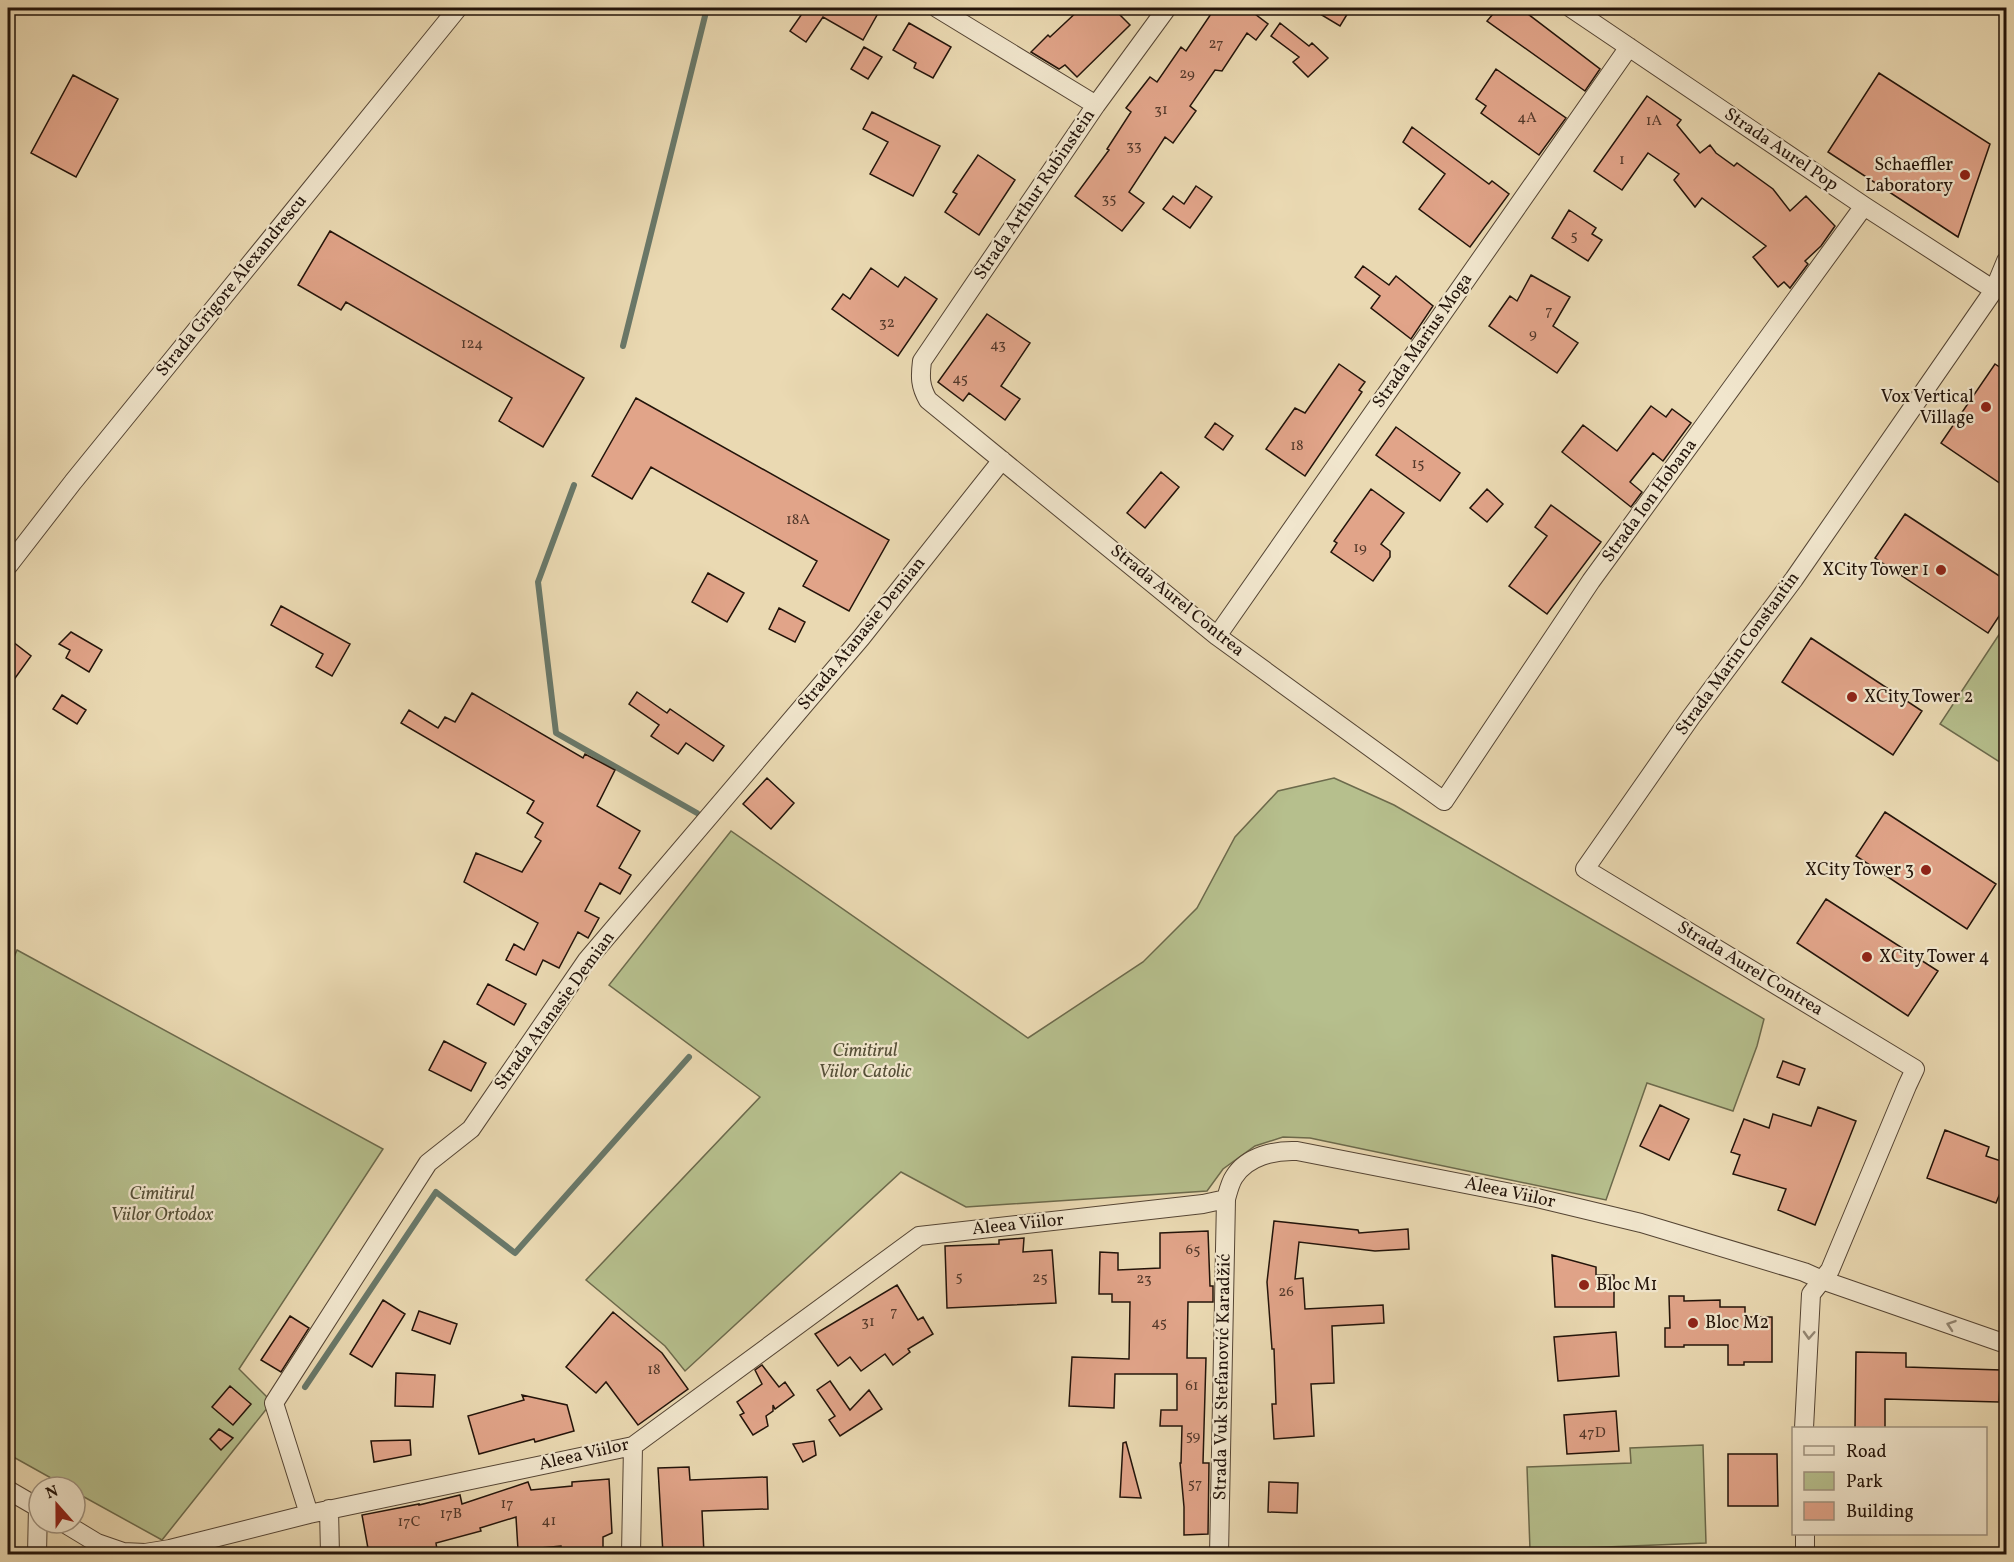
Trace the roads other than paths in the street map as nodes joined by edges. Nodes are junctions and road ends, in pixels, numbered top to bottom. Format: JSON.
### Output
{"nodes":[{"id":1,"x":458,"y":8,"type":"edge"},
{"id":2,"x":937,"y":8,"type":"edge"},
{"id":3,"x":1167,"y":8,"type":"edge"},
{"id":4,"x":1571,"y":8,"type":"edge"},
{"id":5,"x":1629,"y":46,"type":"junction"},
{"id":6,"x":1096,"y":105,"type":"junction"},
{"id":7,"x":1864,"y":206,"type":"junction"},
{"id":8,"x":2007,"y":261,"type":"edge"},
{"id":9,"x":1994,"y":290,"type":"junction"},
{"id":10,"x":922,"y":389,"type":"joint"},
{"id":11,"x":1002,"y":460,"type":"junction"},
{"id":12,"x":8,"y":566,"type":"edge"},
{"id":13,"x":1218,"y":636,"type":"junction"},
{"id":14,"x":1444,"y":801,"type":"joint"},
{"id":15,"x":1585,"y":869,"type":"joint"},
{"id":16,"x":1226,"y":1199,"type":"junction"},
{"id":17,"x":1822,"y":1280,"type":"junction"},
{"id":18,"x":2007,"y":1344,"type":"edge"},
{"id":19,"x":1804,"y":1427,"type":"edge"},
{"id":20,"x":633,"y":1446,"type":"junction"},
{"id":21,"x":8,"y":1490,"type":"edge"},
{"id":22,"x":27,"y":1501,"type":"edge"},
{"id":23,"x":329,"y":1509,"type":"junction"},
{"id":24,"x":309,"y":1514,"type":"junction"},
{"id":25,"x":38,"y":1535,"type":"edge"},
{"id":26,"x":84,"y":1535,"type":"edge"},
{"id":27,"x":1805,"y":1535,"type":"edge"},
{"id":28,"x":37,"y":1554,"type":"edge"},
{"id":29,"x":330,"y":1554,"type":"edge"},
{"id":30,"x":631,"y":1554,"type":"edge"},
{"id":31,"x":1220,"y":1554,"type":"edge"},
{"id":32,"x":1805,"y":1554,"type":"edge"}],
"edges":[{"from":1,"to":12,"type":"street","name":"Strada Grigore Alexandrescu"},
{"from":2,"to":6,"type":"street"},
{"from":3,"to":6,"type":"street","name":"Strada Arthur Rubinstein"},
{"from":4,"to":5,"type":"street","name":"Strada Aurel Pop"},
{"from":5,"to":7,"type":"street","name":"Strada Aurel Pop"},
{"from":5,"to":13,"type":"street","name":"Strada Marius Moga"},
{"from":6,"to":10,"type":"street","name":"Strada Arthur Rubinstein"},
{"from":7,"to":9,"type":"street","name":"Strada Aurel Pop"},
{"from":7,"to":14,"type":"street","name":"Strada Ion Hobana"},
{"from":8,"to":9,"type":"street","name":"Strada Marin Constantin"},
{"from":9,"to":15,"type":"street","name":"Strada Marin Constantin"},
{"from":10,"to":11,"type":"street","name":"Strada Aurel Contrea"},
{"from":11,"to":13,"type":"street","name":"Strada Aurel Contrea"},
{"from":11,"to":24,"type":"street","name":"Strada Atanasie Demian"},
{"from":13,"to":14,"type":"street","name":"Strada Aurel Contrea"},
{"from":15,"to":17,"type":"street","name":"Strada Aurel Contrea"},
{"from":16,"to":17,"type":"street","name":"Aleea Viilor"},
{"from":16,"to":20,"type":"street","name":"Aleea Viilor"},
{"from":16,"to":31,"type":"street","name":"Strada Vuk Stefanović Karadžić"},
{"from":18,"to":17,"type":"street","name":"Aleea Viilor","one_way":true},
{"from":17,"to":19,"type":"street","one_way":true},
{"from":20,"to":23,"type":"street","name":"Aleea Viilor"},
{"from":20,"to":30,"type":"street"},
{"from":21,"to":22,"type":"street"},
{"from":23,"to":24,"type":"street","name":"Aleea Viilor"},
{"from":23,"to":29,"type":"street"},
{"from":24,"to":26,"type":"street","name":"Aleea Viilor"},
{"from":25,"to":28,"type":"street"},
{"from":27,"to":32,"type":"street"}]}
